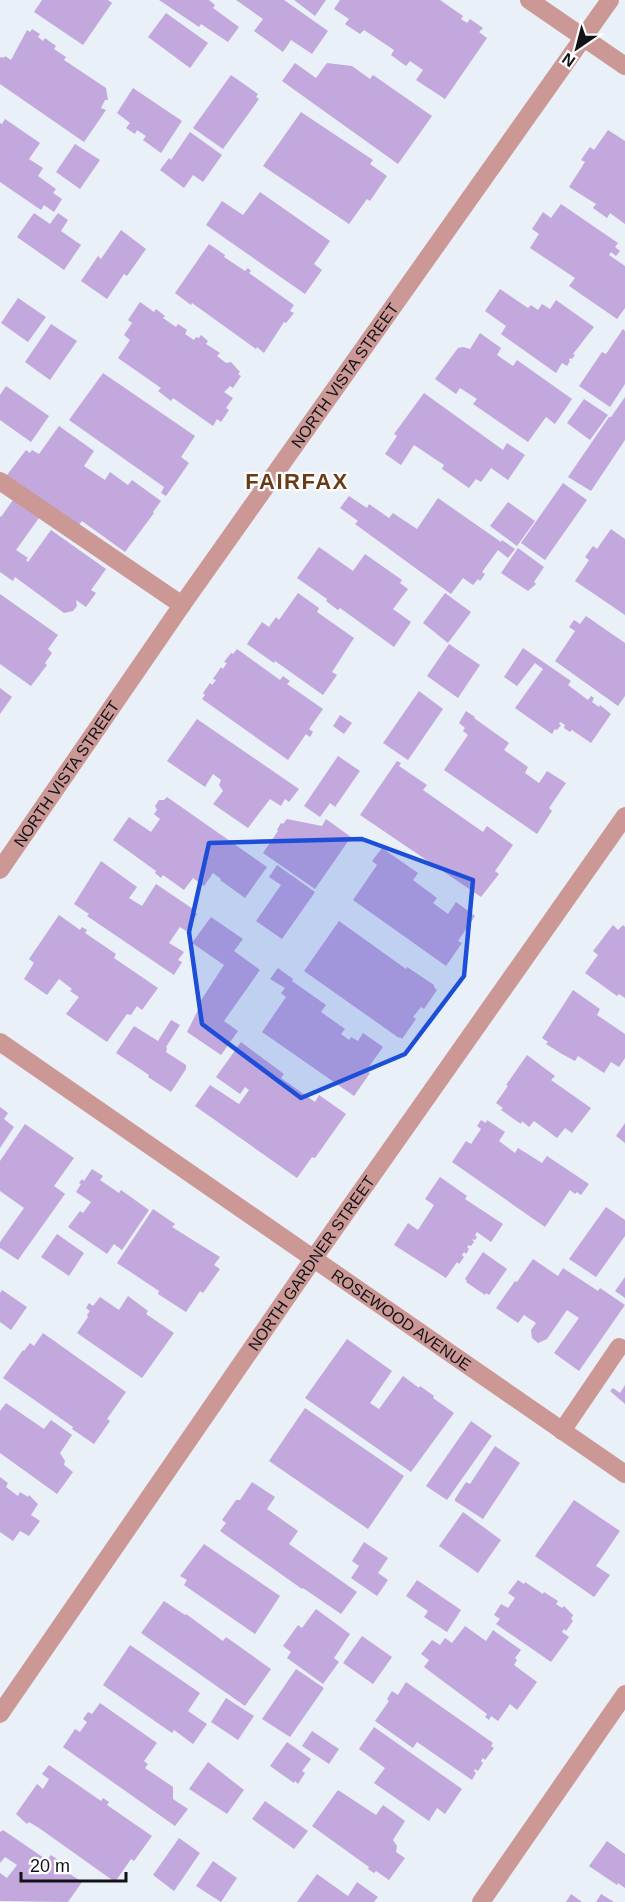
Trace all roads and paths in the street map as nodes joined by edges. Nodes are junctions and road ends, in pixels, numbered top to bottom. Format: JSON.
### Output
{"nodes":[{"id":1,"x":530,"y":0,"type":"edge"},
{"id":2,"x":610,"y":0,"type":"edge"},
{"id":3,"x":584,"y":38,"type":"junction"},
{"id":4,"x":625,"y":66,"type":"edge"},
{"id":5,"x":0,"y":482,"type":"edge"},
{"id":6,"x":182,"y":605,"type":"junction"},
{"id":7,"x":625,"y":816,"type":"edge"},
{"id":8,"x":0,"y":870,"type":"edge"},
{"id":9,"x":0,"y":1042,"type":"edge"},
{"id":10,"x":314,"y":1258,"type":"junction"},
{"id":11,"x":619,"y":1347,"type":"dead end"},
{"id":12,"x":562,"y":1431,"type":"junction"},
{"id":13,"x":625,"y":1474,"type":"edge"},
{"id":14,"x":625,"y":1694,"type":"edge"},
{"id":15,"x":0,"y":1714,"type":"edge"},
{"id":16,"x":481,"y":1902,"type":"edge"}],
"edges":[{"from":1,"to":3,"type":"street"},
{"from":2,"to":3,"type":"street","name":"NORTH VISTA STREET"},
{"from":3,"to":4,"type":"street"},
{"from":3,"to":6,"type":"street","name":"NORTH VISTA STREET"},
{"from":5,"to":6,"type":"street"},
{"from":6,"to":8,"type":"street","name":"NORTH VISTA STREET"},
{"from":7,"to":10,"type":"street","name":"NORTH GARDNER STREET"},
{"from":9,"to":10,"type":"street","name":"ROSEWOOD AVENUE"},
{"from":10,"to":12,"type":"street","name":"ROSEWOOD AVENUE"},
{"from":10,"to":15,"type":"street","name":"NORTH GARDNER STREET"},
{"from":11,"to":12,"type":"street"},
{"from":12,"to":13,"type":"street","name":"ROSEWOOD AVENUE"},
{"from":14,"to":16,"type":"street"}]}
